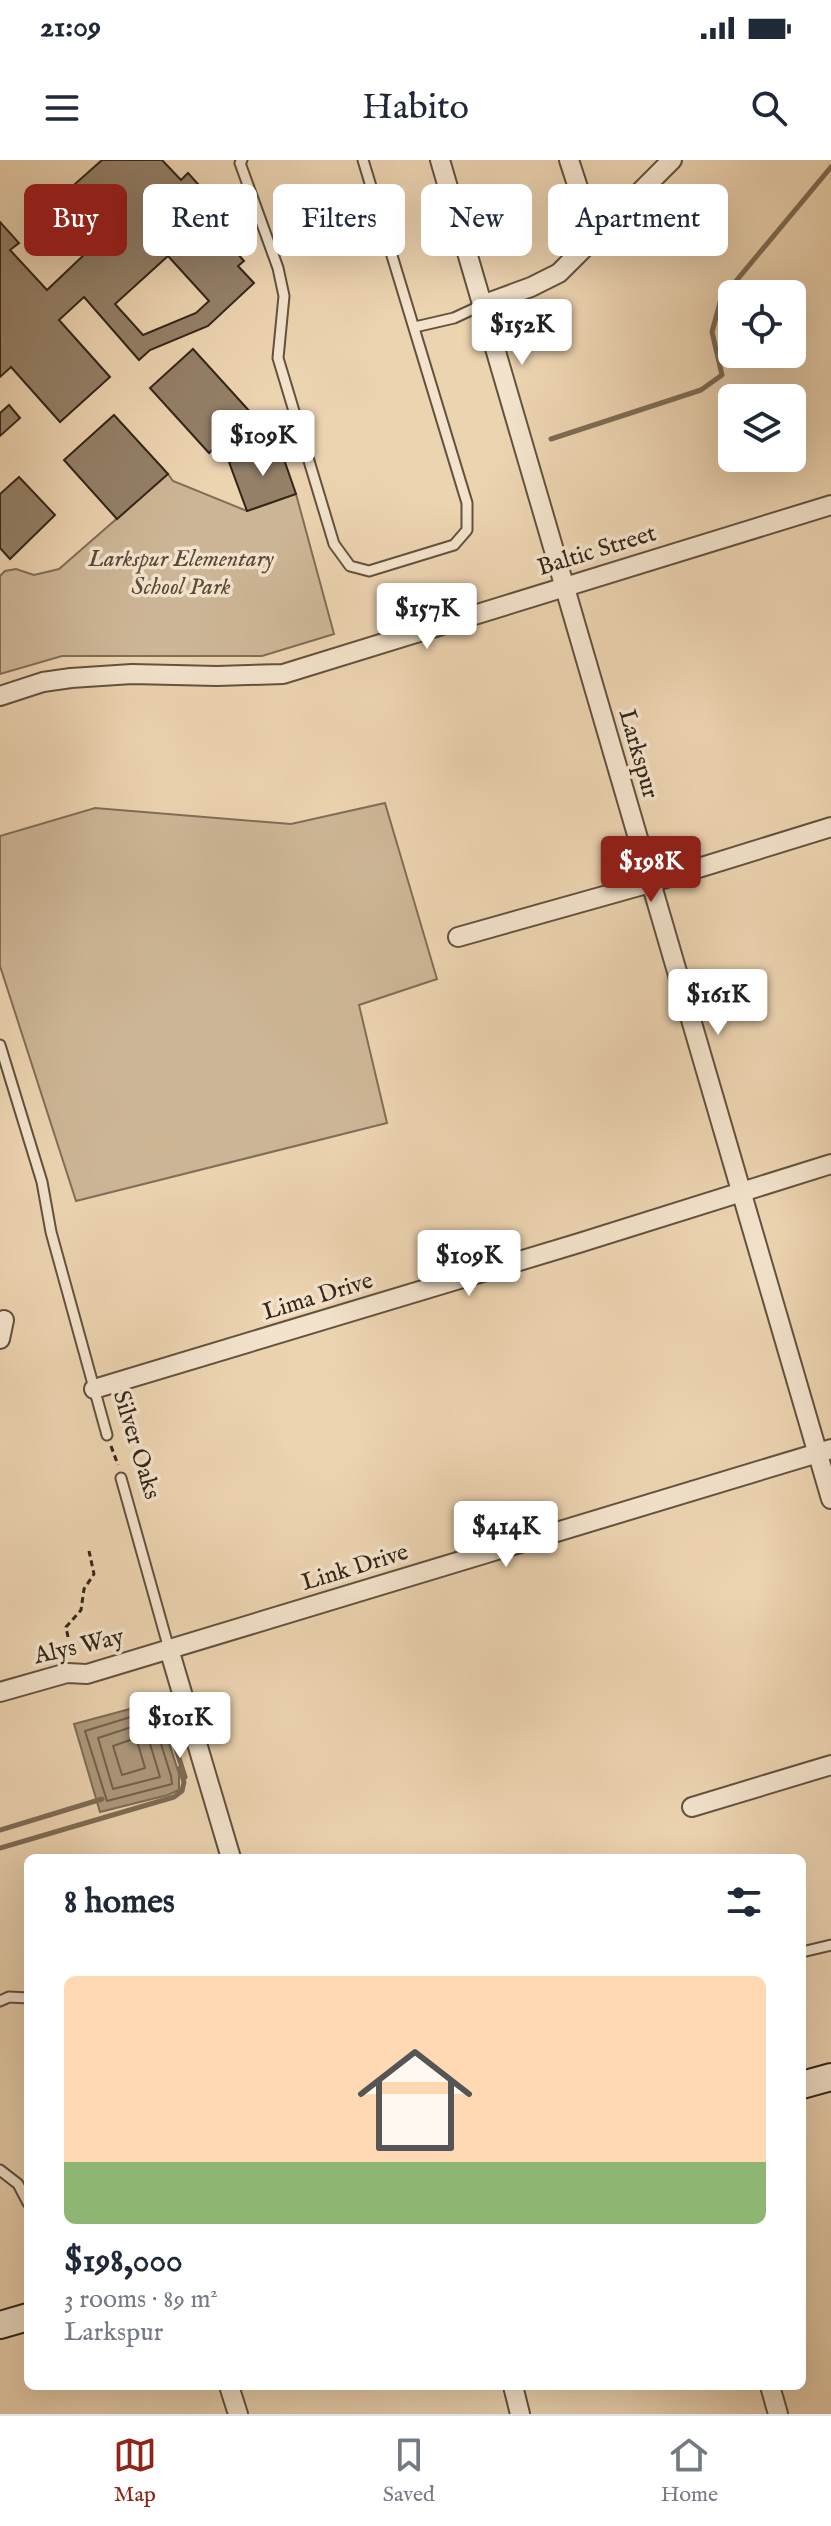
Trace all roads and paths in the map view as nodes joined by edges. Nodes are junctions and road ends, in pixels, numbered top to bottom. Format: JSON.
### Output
{"nodes":[{"id":1,"x":242,"y":160,"type":"edge"},
{"id":2,"x":363,"y":160,"type":"edge"},
{"id":3,"x":440,"y":160,"type":"edge"},
{"id":4,"x":569,"y":160,"type":"edge"},
{"id":5,"x":672,"y":160,"type":"edge"},
{"id":6,"x":577,"y":184,"type":"edge"},
{"id":7,"x":649,"y":184,"type":"edge"},
{"id":8,"x":577,"y":256,"type":"edge"},
{"id":9,"x":482,"y":305,"type":"junction"},
{"id":10,"x":415,"y":327,"type":"junction"},
{"id":11,"x":831,"y":505,"type":"edge"},
{"id":12,"x":565,"y":586,"type":"junction"},
{"id":13,"x":0,"y":696,"type":"edge"},
{"id":14,"x":831,"y":827,"type":"edge"},
{"id":15,"x":650,"y":883,"type":"junction"},
{"id":16,"x":458,"y":937,"type":"dead end"},
{"id":17,"x":0,"y":1045,"type":"edge"},
{"id":18,"x":831,"y":1164,"type":"edge"},
{"id":19,"x":741,"y":1191,"type":"junction"},
{"id":20,"x":4,"y":1320,"type":"dead end"},
{"id":21,"x":0,"y":1339,"type":"edge"},
{"id":22,"x":94,"y":1389,"type":"junction"},
{"id":23,"x":107,"y":1435,"type":"joint"},
{"id":24,"x":824,"y":1451,"type":"edge"},
{"id":25,"x":121,"y":1478,"type":"joint"},
{"id":26,"x":831,"y":1499,"type":"edge"},
{"id":27,"x":89,"y":1551,"type":"dead end"},
{"id":28,"x":68,"y":1637,"type":"dead end"},
{"id":29,"x":169,"y":1649,"type":"junction"},
{"id":30,"x":0,"y":1692,"type":"edge"},
{"id":31,"x":831,"y":1765,"type":"edge"},
{"id":32,"x":692,"y":1807,"type":"dead end"},
{"id":33,"x":230,"y":1854,"type":"edge"},
{"id":34,"x":831,"y":1945,"type":"edge"},
{"id":35,"x":806,"y":1951,"type":"edge"},
{"id":36,"x":24,"y":1998,"type":"edge"},
{"id":37,"x":0,"y":2001,"type":"edge"},
{"id":38,"x":831,"y":2077,"type":"edge"},
{"id":39,"x":806,"y":2084,"type":"edge"},
{"id":40,"x":0,"y":2170,"type":"edge"},
{"id":41,"x":24,"y":2195,"type":"edge"},
{"id":42,"x":24,"y":2318,"type":"edge"},
{"id":43,"x":0,"y":2325,"type":"edge"},
{"id":44,"x":230,"y":2390,"type":"edge"},
{"id":45,"x":514,"y":2390,"type":"edge"},
{"id":46,"x":771,"y":2390,"type":"edge"},
{"id":47,"x":238,"y":2414,"type":"edge"},
{"id":48,"x":520,"y":2414,"type":"edge"},
{"id":49,"x":778,"y":2414,"type":"edge"}],
"edges":[{"from":1,"to":10,"type":"lane"},
{"from":2,"to":10,"type":"lane"},
{"from":3,"to":9,"type":"street","name":"Larkspur"},
{"from":4,"to":6,"type":"street"},
{"from":5,"to":7,"type":"street"},
{"from":8,"to":9,"type":"street"},
{"from":9,"to":10,"type":"lane"},
{"from":9,"to":12,"type":"street","name":"Larkspur"},
{"from":11,"to":12,"type":"street","name":"Baltic Street"},
{"from":12,"to":13,"type":"street","name":"Baltic Street"},
{"from":12,"to":15,"type":"street","name":"Larkspur"},
{"from":14,"to":15,"type":"street"},
{"from":15,"to":16,"type":"street"},
{"from":15,"to":19,"type":"street","name":"Larkspur"},
{"from":17,"to":22,"type":"lane","name":"Silver Oaks"},
{"from":18,"to":19,"type":"street","name":"Lima Drive"},
{"from":19,"to":22,"type":"street","name":"Lima Drive"},
{"from":19,"to":24,"type":"street","name":"Larkspur"},
{"from":20,"to":21,"type":"street"},
{"from":22,"to":23,"type":"lane","name":"Silver Oaks"},
{"from":23,"to":25,"type":"path","name":"Silver Oaks"},
{"from":24,"to":26,"type":"street","name":"Larkspur"},
{"from":24,"to":29,"type":"street","name":"Link Drive"},
{"from":25,"to":29,"type":"lane","name":"Silver Oaks"},
{"from":27,"to":28,"type":"path"},
{"from":29,"to":30,"type":"street","name":"Alys Way"},
{"from":29,"to":33,"type":"street","name":"Silver Oaks"},
{"from":31,"to":32,"type":"street"},
{"from":34,"to":35,"type":"lane"},
{"from":36,"to":37,"type":"lane"},
{"from":38,"to":39,"type":"main road"},
{"from":40,"to":41,"type":"lane"},
{"from":42,"to":43,"type":"main road"},
{"from":44,"to":47,"type":"street"},
{"from":45,"to":48,"type":"street"},
{"from":46,"to":49,"type":"street"}]}
